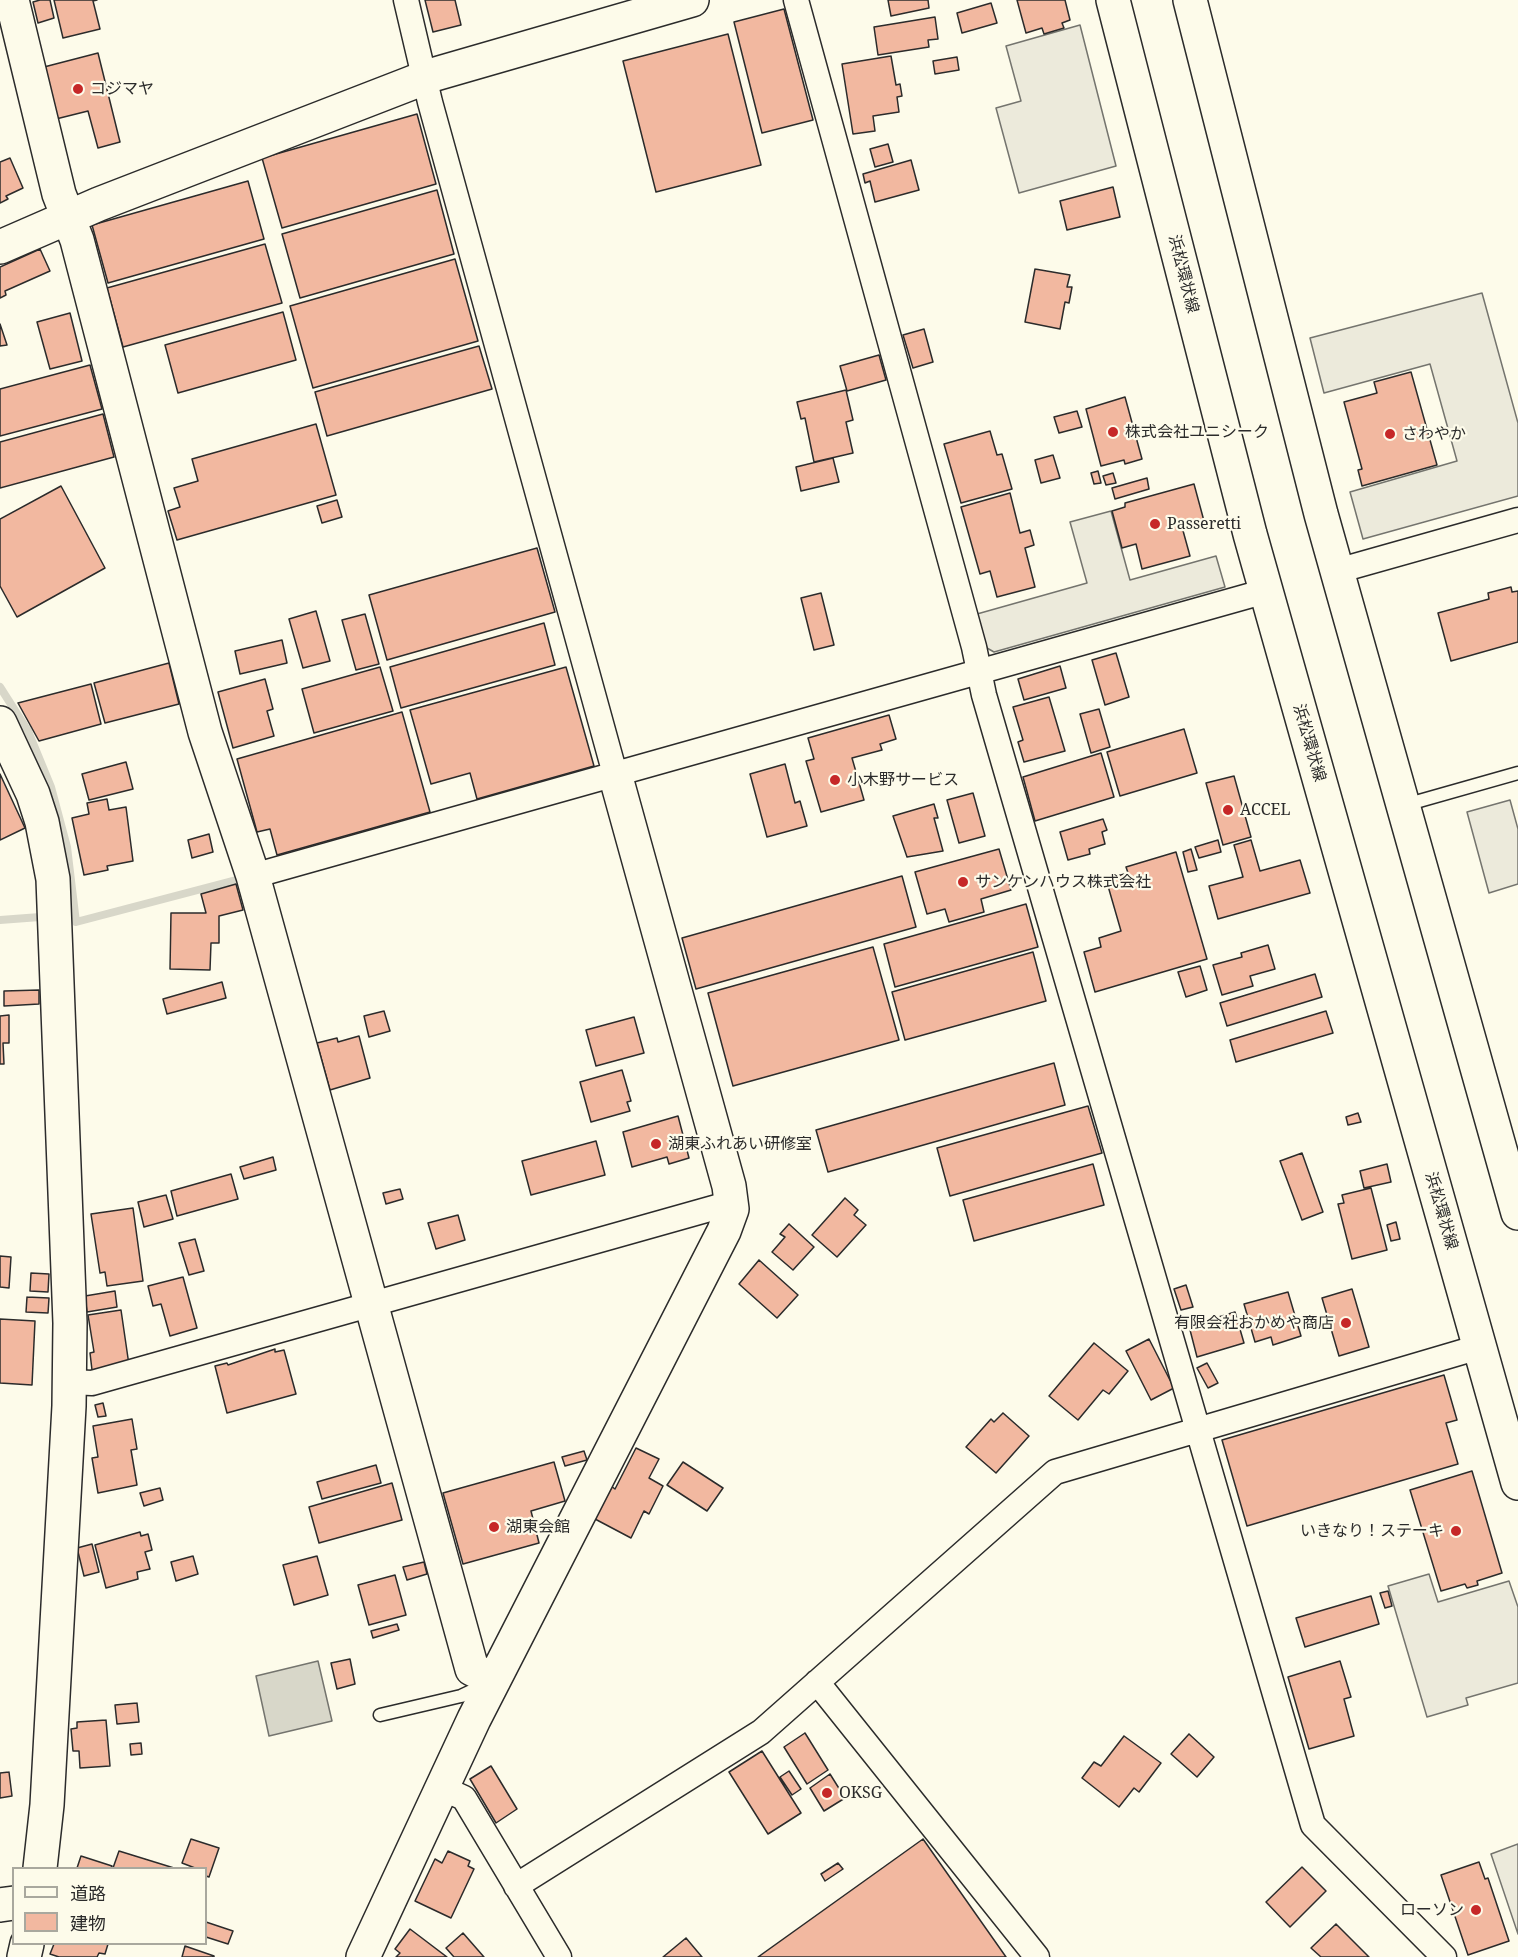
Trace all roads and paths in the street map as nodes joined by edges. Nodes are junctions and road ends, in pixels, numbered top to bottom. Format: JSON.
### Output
{"nodes":[{"id":1,"x":12,"y":0,"type":"edge"},
{"id":2,"x":406,"y":0,"type":"edge"},
{"id":3,"x":692,"y":0,"type":"edge"},
{"id":4,"x":796,"y":0,"type":"edge"},
{"id":5,"x":1113,"y":0,"type":"edge"},
{"id":6,"x":1190,"y":0,"type":"edge"},
{"id":7,"x":424,"y":78,"type":"junction"},
{"id":8,"x":68,"y":217,"type":"junction"},
{"id":9,"x":0,"y":247,"type":"edge"},
{"id":10,"x":1518,"y":520,"type":"edge"},
{"id":11,"x":1337,"y":571,"type":"junction"},
{"id":12,"x":1266,"y":591,"type":"junction"},
{"id":13,"x":979,"y":672,"type":"junction"},
{"id":14,"x":0,"y":723,"type":"edge"},
{"id":15,"x":1518,"y":773,"type":"edge"},
{"id":16,"x":615,"y":774,"type":"junction"},
{"id":17,"x":1403,"y":806,"type":"junction"},
{"id":18,"x":252,"y":876,"type":"junction"},
{"id":19,"x":732,"y":1203,"type":"junction"},
{"id":20,"x":1518,"y":1213,"type":"edge"},
{"id":21,"x":371,"y":1305,"type":"junction"},
{"id":22,"x":1479,"y":1347,"type":"junction"},
{"id":23,"x":70,"y":1382,"type":"junction"},
{"id":24,"x":1198,"y":1430,"type":"junction"},
{"id":25,"x":1518,"y":1483,"type":"edge"},
{"id":26,"x":494,"y":1680,"type":"junction"},
{"id":27,"x":818,"y":1682,"type":"junction"},
{"id":28,"x":380,"y":1715,"type":"dead end"},
{"id":29,"x":442,"y":1788,"type":"junction"},
{"id":30,"x":40,"y":1867,"type":"edge"},
{"id":31,"x":516,"y":1886,"type":"junction"},
{"id":32,"x":363,"y":1957,"type":"edge"},
{"id":33,"x":559,"y":1957,"type":"edge"},
{"id":34,"x":1038,"y":1957,"type":"edge"},
{"id":35,"x":1444,"y":1957,"type":"edge"}],
"edges":[{"from":1,"to":8,"type":"street"},
{"from":2,"to":7,"type":"street"},
{"from":3,"to":7,"type":"street"},
{"from":4,"to":13,"type":"street"},
{"from":5,"to":12,"type":"street","name":"浜松環状線"},
{"from":6,"to":11,"type":"street"},
{"from":7,"to":8,"type":"street"},
{"from":7,"to":16,"type":"street"},
{"from":8,"to":9,"type":"street"},
{"from":8,"to":18,"type":"street"},
{"from":10,"to":11,"type":"street"},
{"from":11,"to":17,"type":"street"},
{"from":12,"to":13,"type":"street"},
{"from":12,"to":22,"type":"street","name":"浜松環状線"},
{"from":13,"to":16,"type":"street"},
{"from":13,"to":24,"type":"street"},
{"from":14,"to":23,"type":"street"},
{"from":15,"to":17,"type":"lane"},
{"from":16,"to":18,"type":"street"},
{"from":16,"to":19,"type":"street"},
{"from":17,"to":20,"type":"street"},
{"from":18,"to":21,"type":"street"},
{"from":19,"to":21,"type":"street"},
{"from":19,"to":26,"type":"street"},
{"from":21,"to":23,"type":"street"},
{"from":21,"to":26,"type":"street"},
{"from":22,"to":24,"type":"street"},
{"from":22,"to":25,"type":"street","name":"浜松環状線"},
{"from":23,"to":30,"type":"street"},
{"from":24,"to":27,"type":"street"},
{"from":24,"to":35,"type":"street"},
{"from":26,"to":28,"type":"lane"},
{"from":26,"to":29,"type":"street"},
{"from":27,"to":31,"type":"street"},
{"from":27,"to":34,"type":"street"},
{"from":29,"to":31,"type":"street"},
{"from":29,"to":32,"type":"street"},
{"from":31,"to":33,"type":"street"}]}
